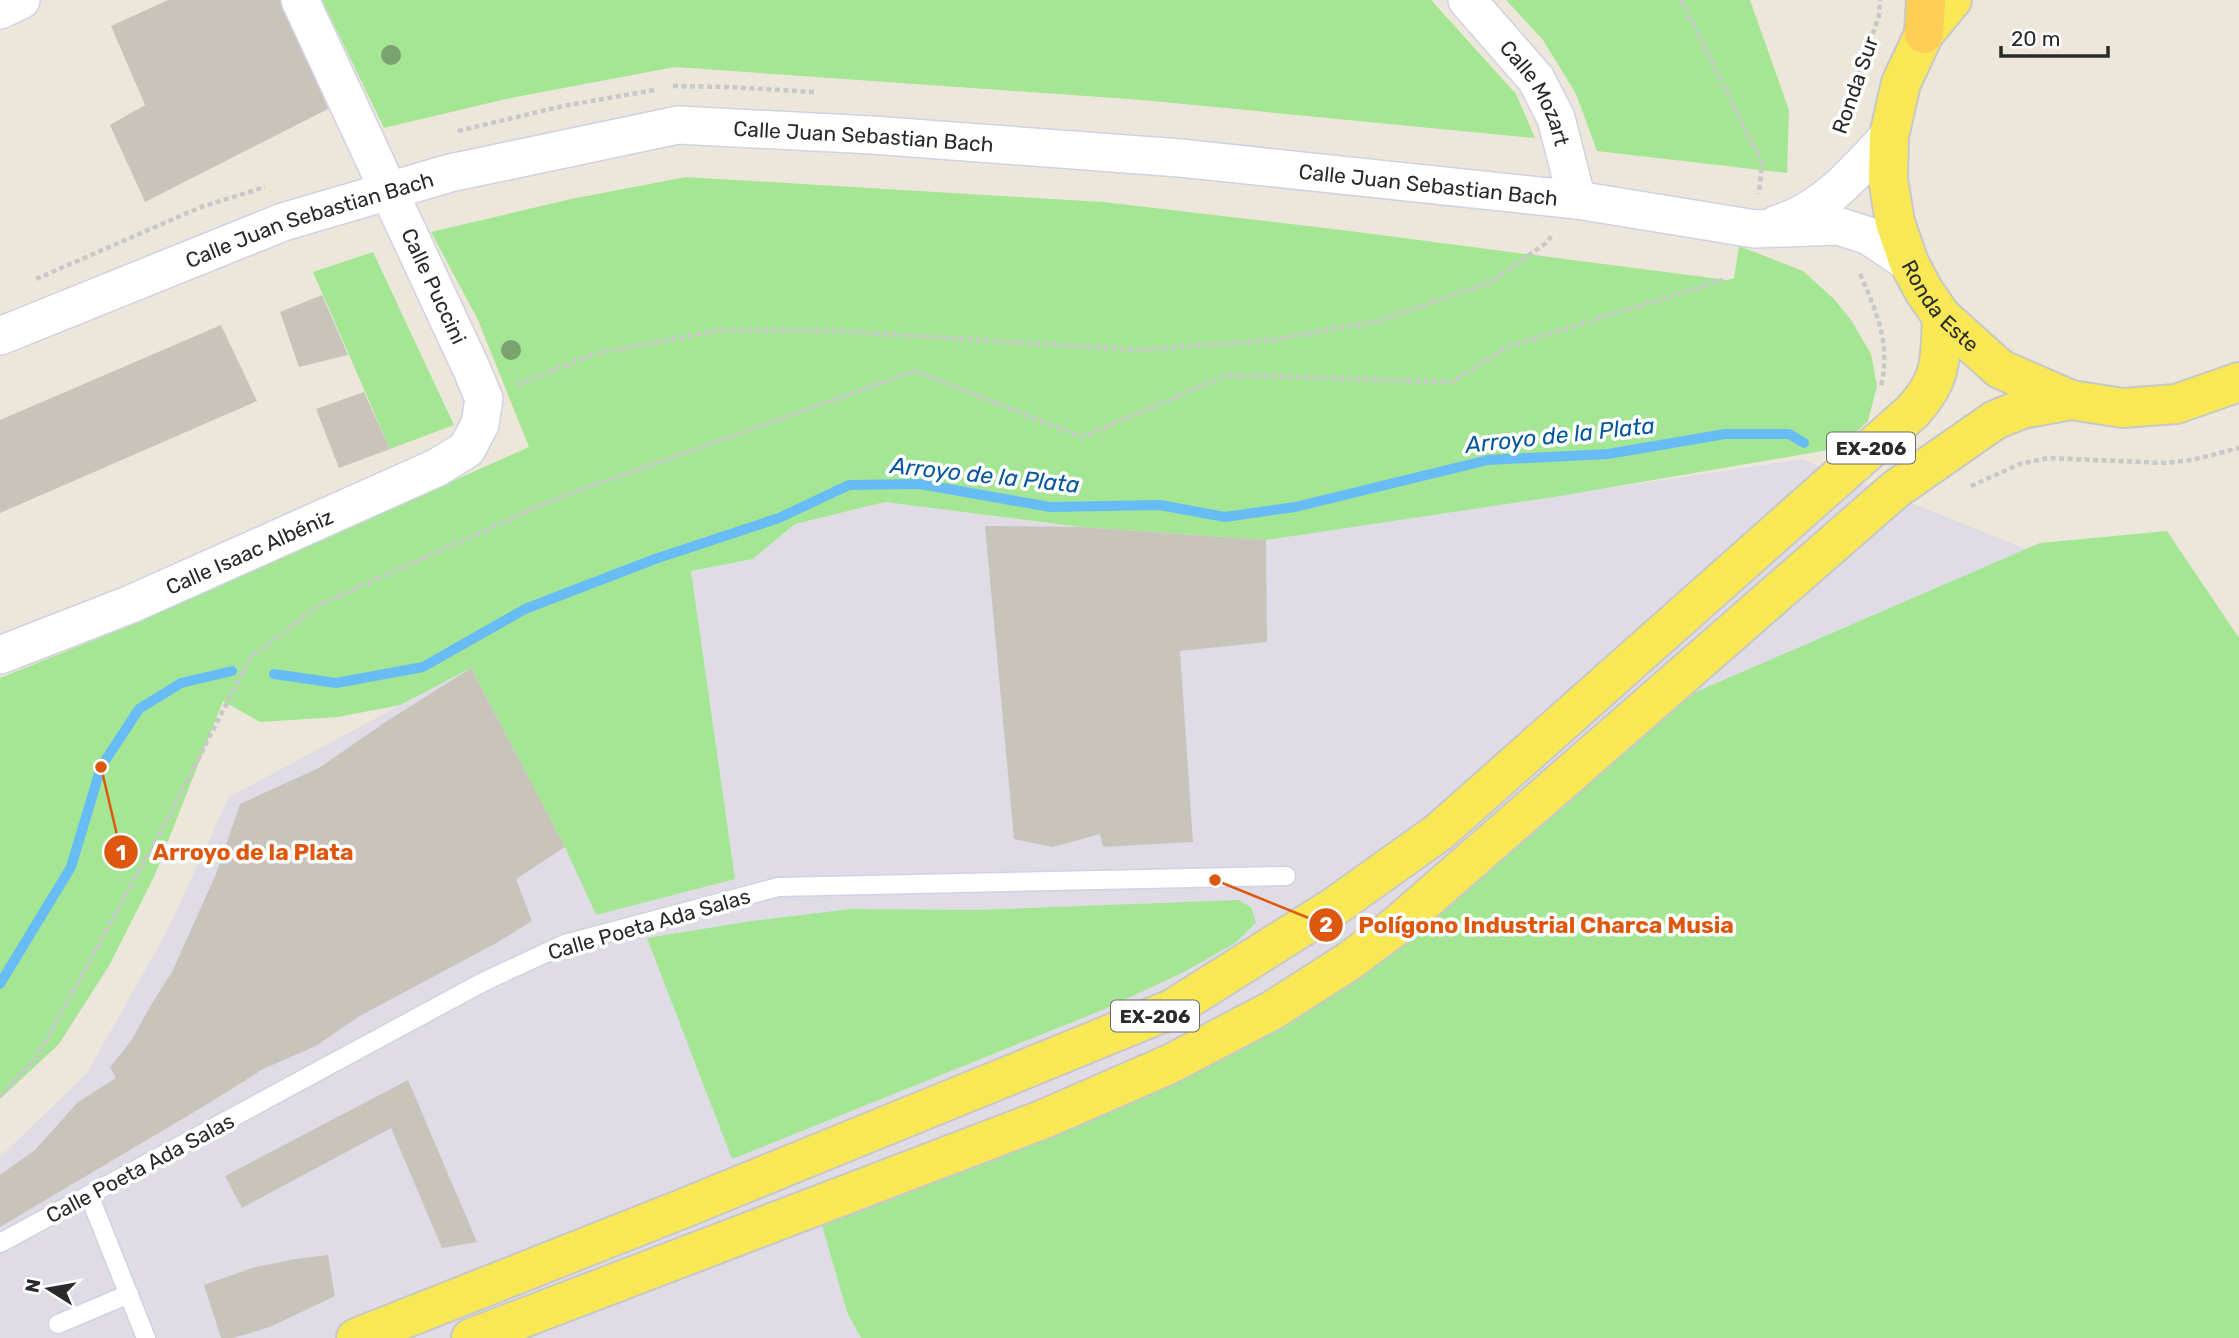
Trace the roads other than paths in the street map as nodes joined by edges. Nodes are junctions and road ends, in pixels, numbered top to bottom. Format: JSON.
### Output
{"nodes":[{"id":1,"x":21,"y":0,"type":"edge"},
{"id":2,"x":300,"y":0,"type":"edge"},
{"id":3,"x":1467,"y":0,"type":"edge"},
{"id":4,"x":1952,"y":0,"type":"edge"},
{"id":5,"x":0,"y":10,"type":"edge"},
{"id":6,"x":1925,"y":17,"type":"edge"},
{"id":7,"x":1889,"y":135,"type":"junction"},
{"id":8,"x":390,"y":190,"type":"junction"},
{"id":9,"x":1577,"y":200,"type":"junction"},
{"id":10,"x":1755,"y":209,"type":"junction"},
{"id":11,"x":1909,"y":263,"type":"junction"},
{"id":12,"x":1942,"y":317,"type":"junction"},
{"id":13,"x":0,"y":336,"type":"edge"},
{"id":14,"x":2239,"y":382,"type":"edge"},
{"id":15,"x":2071,"y":400,"type":"junction"},
{"id":16,"x":482,"y":411,"type":"joint"},
{"id":17,"x":0,"y":655,"type":"edge"},
{"id":18,"x":1286,"y":876,"type":"dead end"},
{"id":19,"x":89,"y":1195,"type":"junction"},
{"id":20,"x":0,"y":1243,"type":"edge"},
{"id":21,"x":129,"y":1294,"type":"junction"},
{"id":22,"x":58,"y":1324,"type":"dead end"},
{"id":23,"x":146,"y":1338,"type":"edge"},
{"id":24,"x":356,"y":1338,"type":"edge"},
{"id":25,"x":471,"y":1338,"type":"edge"}],
"edges":[{"from":1,"to":5,"type":"street"},
{"from":2,"to":8,"type":"street","name":"Calle Puccini"},
{"from":3,"to":9,"type":"street","name":"Calle Mozart"},
{"from":4,"to":6,"type":"main road","name":"Ronda Este"},
{"from":6,"to":7,"type":"main road","name":"Ronda Este"},
{"from":7,"to":10,"type":"street","name":"Calle Juan Sebastian Bach"},
{"from":7,"to":11,"type":"main road","name":"Ronda Este"},
{"from":8,"to":9,"type":"street","name":"Calle Juan Sebastian Bach"},
{"from":8,"to":13,"type":"street","name":"Calle Juan Sebastian Bach"},
{"from":8,"to":16,"type":"street","name":"Calle Puccini"},
{"from":9,"to":10,"type":"street","name":"Calle Juan Sebastian Bach"},
{"from":10,"to":11,"type":"street","name":"Calle Juan Sebastian Bach"},
{"from":11,"to":12,"type":"main road","name":"Ronda Este"},
{"from":12,"to":15,"type":"main road","name":"Ronda Este"},
{"from":12,"to":24,"type":"main road","number":"EX-206"},
{"from":14,"to":15,"type":"main road","name":"Ronda Este"},
{"from":15,"to":25,"type":"main road"},
{"from":16,"to":17,"type":"street","name":"Calle Isaac Albéniz"},
{"from":18,"to":19,"type":"lane","name":"Calle Poeta Ada Salas"},
{"from":19,"to":20,"type":"lane","name":"Calle Poeta Ada Salas"},
{"from":19,"to":21,"type":"lane"},
{"from":21,"to":22,"type":"lane"},
{"from":21,"to":23,"type":"lane"}]}
